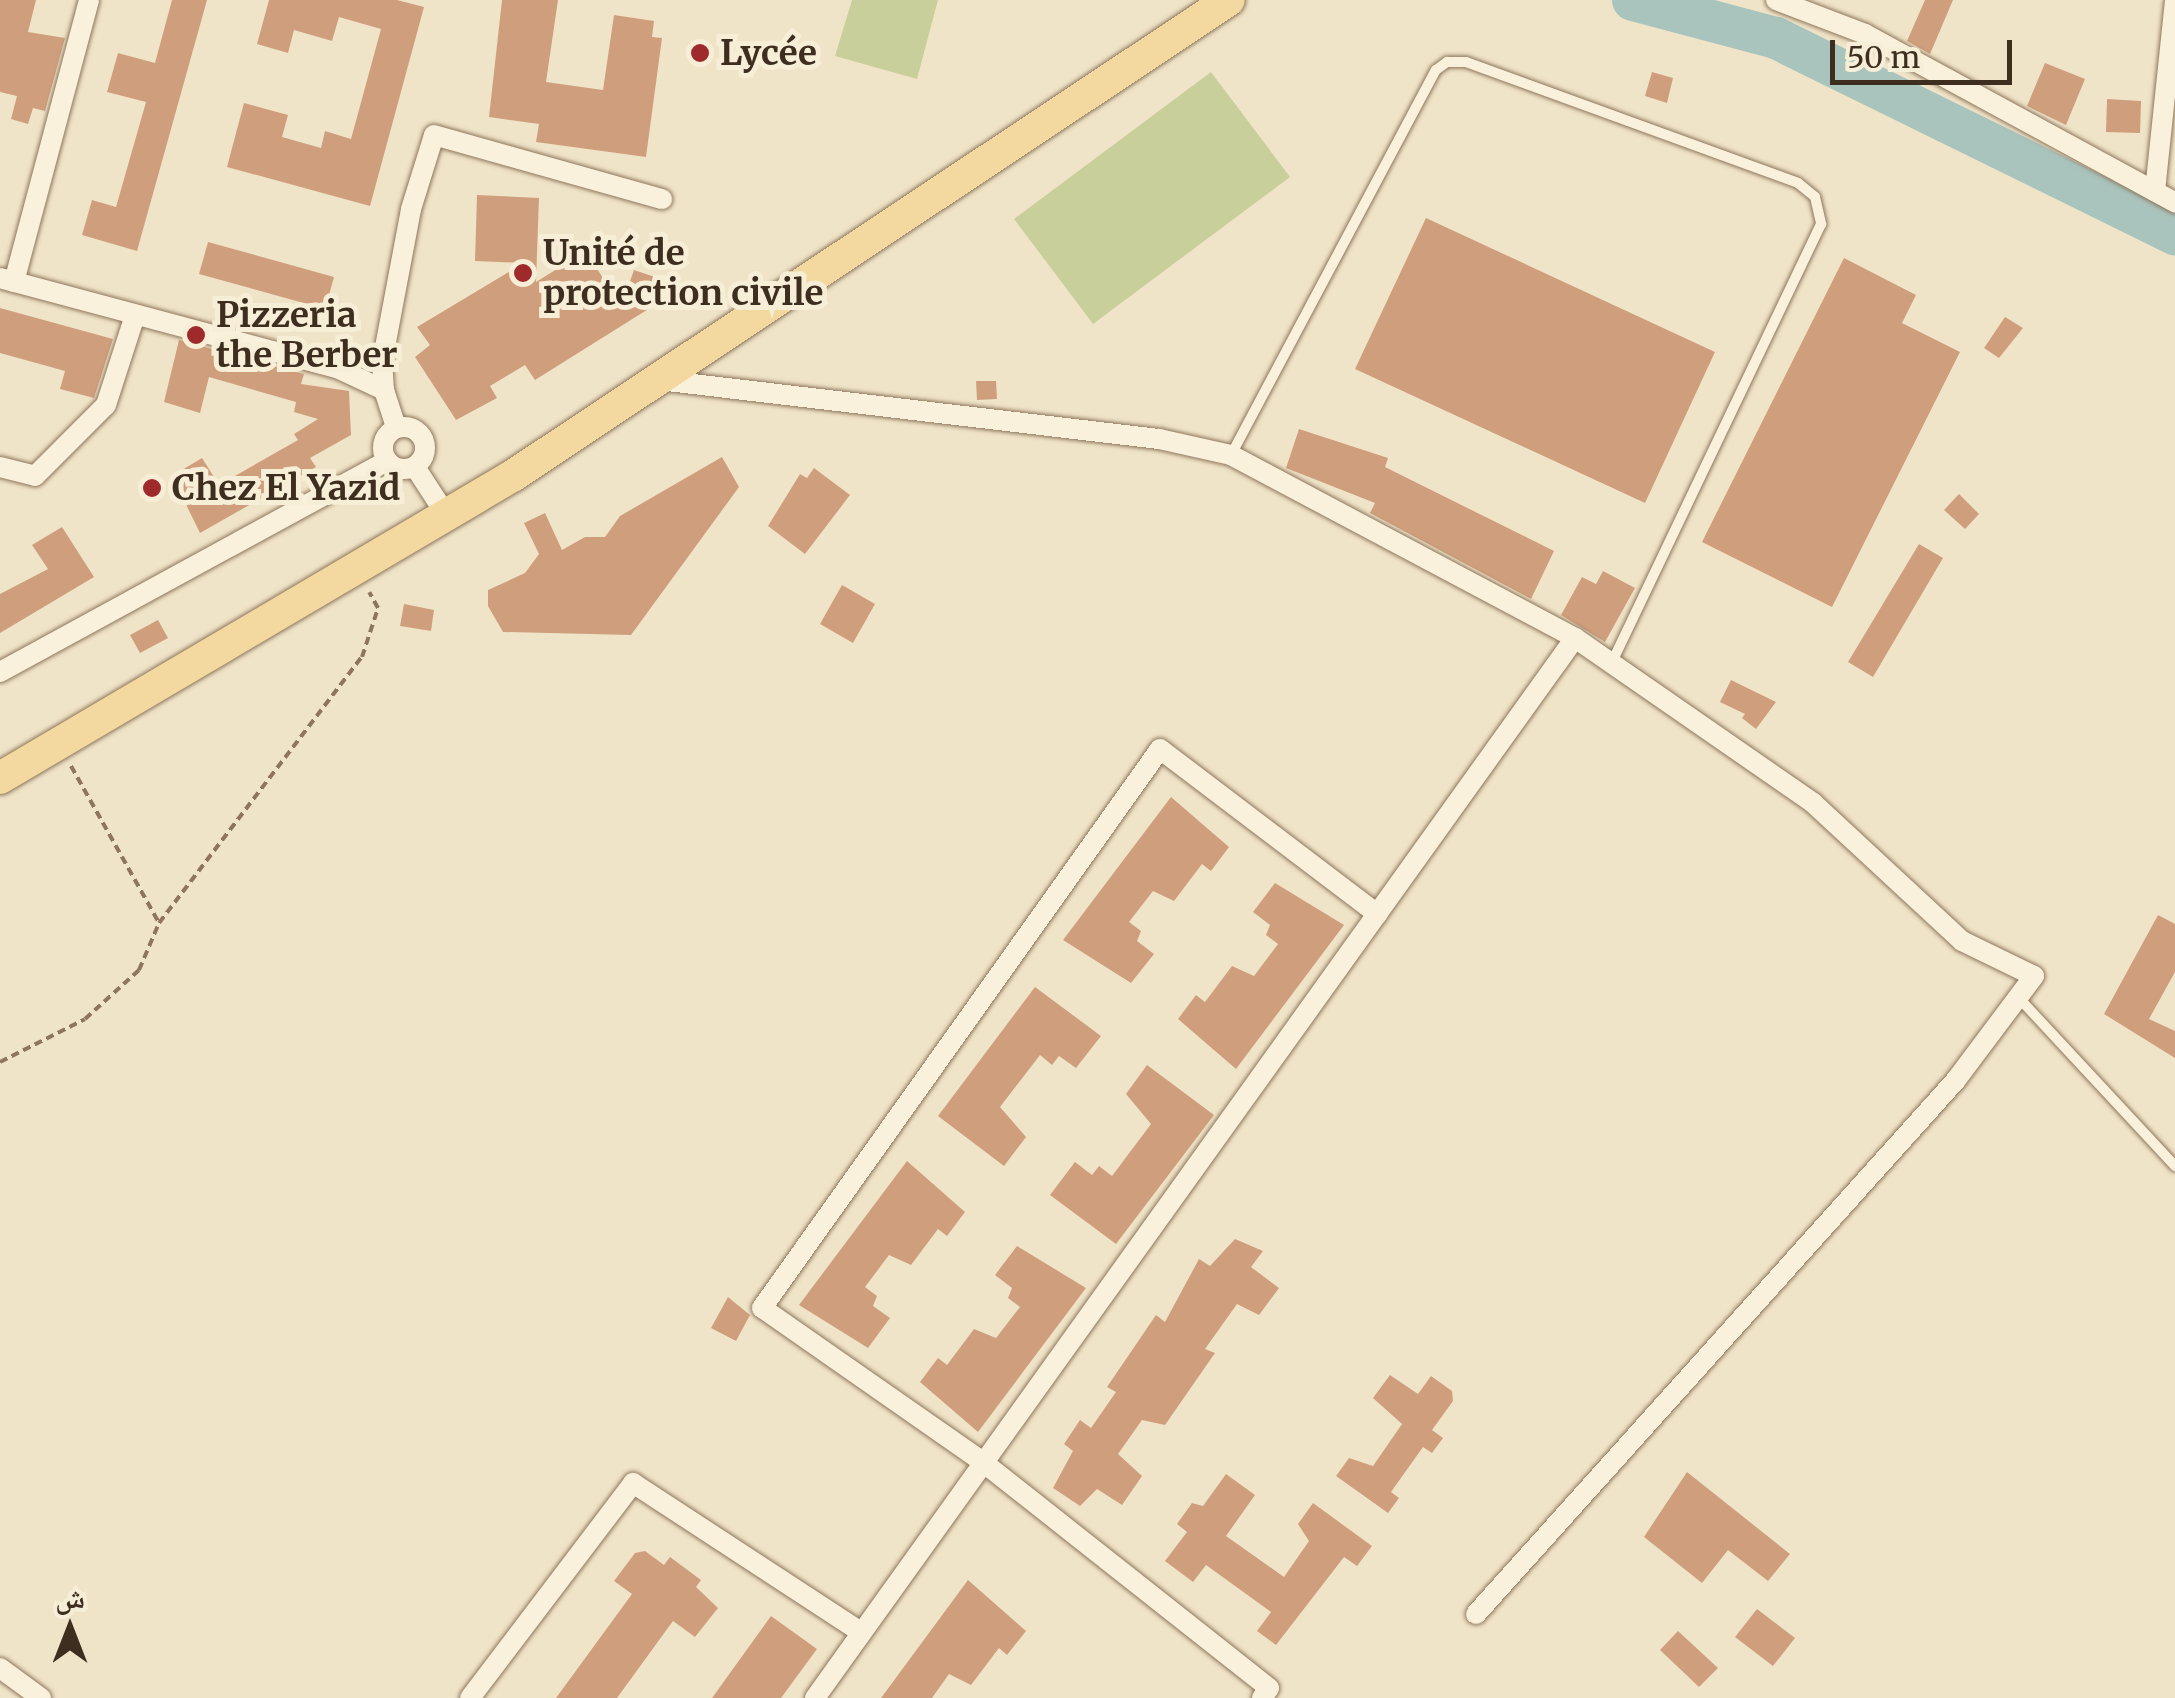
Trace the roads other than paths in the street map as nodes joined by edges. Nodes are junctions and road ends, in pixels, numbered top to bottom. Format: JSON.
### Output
{"nodes":[{"id":1,"x":89,"y":0,"type":"edge"},
{"id":2,"x":1229,"y":0,"type":"edge"},
{"id":3,"x":1776,"y":0,"type":"edge"},
{"id":4,"x":2175,"y":2,"type":"edge"},
{"id":5,"x":2155,"y":192,"type":"junction"},
{"id":6,"x":662,"y":199,"type":"dead end"},
{"id":7,"x":2175,"y":202,"type":"edge"},
{"id":8,"x":7,"y":280,"type":"edge"},
{"id":9,"x":135,"y":314,"type":"junction"},
{"id":10,"x":659,"y":380,"type":"junction"},
{"id":11,"x":384,"y":390,"type":"junction"},
{"id":12,"x":396,"y":428,"type":"junction"},
{"id":13,"x":1230,"y":455,"type":"junction"},
{"id":14,"x":386,"y":461,"type":"junction"},
{"id":15,"x":0,"y":467,"type":"edge"},
{"id":16,"x":414,"y":467,"type":"junction"},
{"id":17,"x":447,"y":516,"type":"junction"},
{"id":18,"x":1575,"y":638,"type":"junction"},
{"id":19,"x":1612,"y":664,"type":"junction"},
{"id":20,"x":0,"y":672,"type":"edge"},
{"id":21,"x":0,"y":778,"type":"edge"},
{"id":22,"x":1377,"y":914,"type":"junction"},
{"id":23,"x":2018,"y":997,"type":"junction"},
{"id":24,"x":2175,"y":1166,"type":"edge"},
{"id":25,"x":983,"y":1462,"type":"junction"},
{"id":26,"x":1476,"y":1614,"type":"dead end"},
{"id":27,"x":861,"y":1632,"type":"junction"},
{"id":28,"x":0,"y":1668,"type":"edge"},
{"id":29,"x":41,"y":1698,"type":"edge"},
{"id":30,"x":470,"y":1698,"type":"edge"},
{"id":31,"x":815,"y":1698,"type":"edge"},
{"id":32,"x":1262,"y":1698,"type":"edge"}],
"edges":[{"from":1,"to":8,"type":"street"},
{"from":2,"to":10,"type":"main road"},
{"from":3,"to":5,"type":"street"},
{"from":4,"to":5,"type":"street"},
{"from":5,"to":7,"type":"street"},
{"from":6,"to":11,"type":"street"},
{"from":8,"to":9,"type":"street"},
{"from":9,"to":11,"type":"street"},
{"from":9,"to":15,"type":"street"},
{"from":10,"to":13,"type":"street"},
{"from":10,"to":17,"type":"main road"},
{"from":11,"to":12,"type":"street"},
{"from":12,"to":14,"type":"street"},
{"from":12,"to":16,"type":"street"},
{"from":13,"to":18,"type":"street"},
{"from":13,"to":19,"type":"lane"},
{"from":14,"to":16,"type":"street"},
{"from":14,"to":20,"type":"street"},
{"from":16,"to":17,"type":"street"},
{"from":17,"to":21,"type":"main road"},
{"from":18,"to":19,"type":"street"},
{"from":18,"to":22,"type":"street"},
{"from":19,"to":23,"type":"street"},
{"from":22,"to":25,"type":"street"},
{"from":22,"to":25,"type":"street"},
{"from":23,"to":24,"type":"lane"},
{"from":23,"to":26,"type":"street"},
{"from":25,"to":27,"type":"street"},
{"from":25,"to":32,"type":"street"},
{"from":27,"to":30,"type":"street"},
{"from":27,"to":31,"type":"street"},
{"from":28,"to":29,"type":"street"}]}
